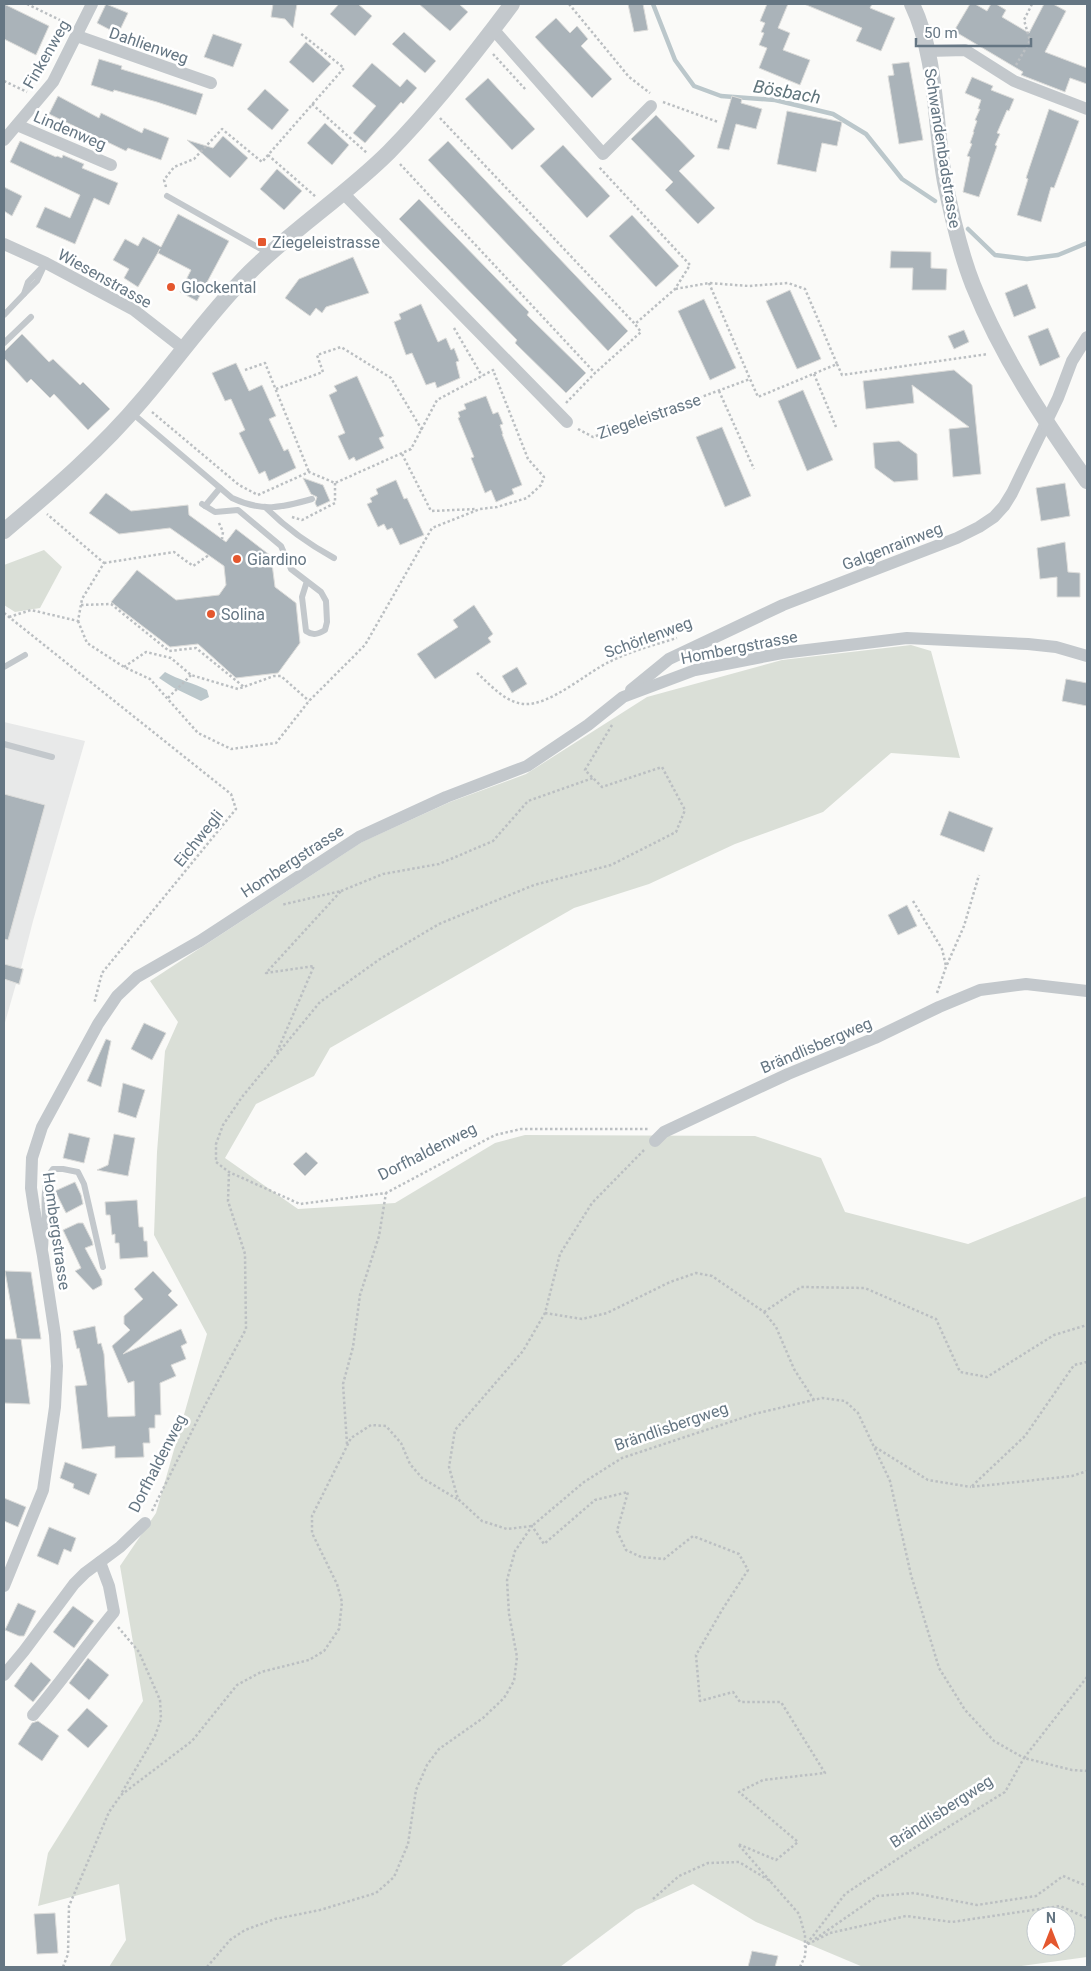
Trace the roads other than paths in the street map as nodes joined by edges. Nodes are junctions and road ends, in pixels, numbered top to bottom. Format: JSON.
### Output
{"nodes":[{"id":1,"x":92,"y":4,"type":"edge"},
{"id":2,"x":512,"y":4,"type":"edge"},
{"id":3,"x":912,"y":4,"type":"edge"},
{"id":4,"x":493,"y":29,"type":"junction"},
{"id":5,"x":77,"y":36,"type":"junction"},
{"id":6,"x":928,"y":51,"type":"junction"},
{"id":7,"x":211,"y":83,"type":"dead end"},
{"id":8,"x":651,"y":106,"type":"dead end"},
{"id":9,"x":1087,"y":109,"type":"edge"},
{"id":10,"x":17,"y":125,"type":"junction"},
{"id":11,"x":4,"y":140,"type":"edge"},
{"id":12,"x":111,"y":165,"type":"dead end"},
{"id":13,"x":343,"y":193,"type":"junction"},
{"id":14,"x":168,"y":196,"type":"road end"},
{"id":15,"x":4,"y":244,"type":"edge"},
{"id":16,"x":269,"y":254,"type":"junction"},
{"id":17,"x":46,"y":263,"type":"junction"},
{"id":18,"x":4,"y":315,"type":"edge"},
{"id":19,"x":31,"y":317,"type":"dead end"},
{"id":20,"x":1087,"y":337,"type":"edge"},
{"id":21,"x":4,"y":343,"type":"edge"},
{"id":22,"x":184,"y":349,"type":"junction"},
{"id":23,"x":132,"y":413,"type":"junction"},
{"id":24,"x":567,"y":422,"type":"road end"},
{"id":25,"x":1046,"y":423,"type":"junction"},
{"id":26,"x":1087,"y":481,"type":"edge"},
{"id":27,"x":220,"y":488,"type":"junction"},
{"id":28,"x":312,"y":499,"type":"dead end"},
{"id":29,"x":250,"y":506,"type":"junction"},
{"id":30,"x":265,"y":508,"type":"junction"},
{"id":31,"x":238,"y":510,"type":"junction"},
{"id":32,"x":4,"y":531,"type":"edge"},
{"id":33,"x":334,"y":558,"type":"dead end"},
{"id":34,"x":307,"y":580,"type":"junction"},
{"id":35,"x":25,"y":655,"type":"dead end"},
{"id":36,"x":1087,"y":656,"type":"edge"},
{"id":37,"x":4,"y":667,"type":"edge"},
{"id":38,"x":623,"y":697,"type":"junction"},
{"id":39,"x":4,"y":744,"type":"edge"},
{"id":40,"x":52,"y":757,"type":"dead end"},
{"id":41,"x":1087,"y":991,"type":"edge"},
{"id":42,"x":659,"y":1136,"type":"road end"},
{"id":43,"x":44,"y":1256,"type":"junction"},
{"id":44,"x":103,"y":1267,"type":"dead end"},
{"id":45,"x":145,"y":1523,"type":"road end"},
{"id":46,"x":100,"y":1562,"type":"junction"},
{"id":47,"x":4,"y":1586,"type":"edge"},
{"id":48,"x":4,"y":1675,"type":"edge"},
{"id":49,"x":34,"y":1715,"type":"dead end"}],
"edges":[{"from":1,"to":5,"type":"street","name":"Finkenweg"},
{"from":2,"to":4,"type":"street"},
{"from":3,"to":6,"type":"street","name":"Schwandenbadstrasse"},
{"from":4,"to":8,"type":"street"},
{"from":4,"to":13,"type":"street"},
{"from":5,"to":7,"type":"street","name":"Dahlienweg"},
{"from":5,"to":10,"type":"street","name":"Finkenweg"},
{"from":6,"to":9,"type":"street"},
{"from":6,"to":25,"type":"street","name":"Schwandenbadstrasse"},
{"from":10,"to":11,"type":"street","name":"Finkenweg"},
{"from":10,"to":12,"type":"street","name":"Lindenweg"},
{"from":13,"to":16,"type":"street"},
{"from":13,"to":24,"type":"street"},
{"from":14,"to":16,"type":"lane"},
{"from":15,"to":17,"type":"street","name":"Wiesenstrasse"},
{"from":16,"to":22,"type":"street"},
{"from":17,"to":18,"type":"lane"},
{"from":17,"to":22,"type":"street","name":"Wiesenstrasse"},
{"from":19,"to":21,"type":"lane"},
{"from":20,"to":25,"type":"street","name":"Galgenrainweg"},
{"from":22,"to":23,"type":"street"},
{"from":23,"to":27,"type":"lane"},
{"from":23,"to":32,"type":"street"},
{"from":25,"to":26,"type":"street","name":"Schwandenbadstrasse"},
{"from":25,"to":38,"type":"street","name":"Galgenrainweg"},
{"from":27,"to":29,"type":"lane"},
{"from":27,"to":31,"type":"lane"},
{"from":28,"to":30,"type":"lane"},
{"from":29,"to":30,"type":"lane"},
{"from":29,"to":31,"type":"lane"},
{"from":30,"to":33,"type":"lane"},
{"from":31,"to":34,"type":"lane"},
{"from":34,"to":34,"type":"lane"},
{"from":35,"to":37,"type":"lane"},
{"from":36,"to":38,"type":"street","name":"Hombergstrasse"},
{"from":38,"to":43,"type":"street","name":"Hombergstrasse"},
{"from":39,"to":40,"type":"lane"},
{"from":41,"to":42,"type":"street","name":"Brändlisbergweg"},
{"from":43,"to":44,"type":"lane"},
{"from":43,"to":47,"type":"street","name":"Hombergstrasse"},
{"from":45,"to":46,"type":"street","name":"Dorfhaldenweg"},
{"from":46,"to":48,"type":"street","name":"Dorfhaldenweg"},
{"from":46,"to":49,"type":"street"}]}
